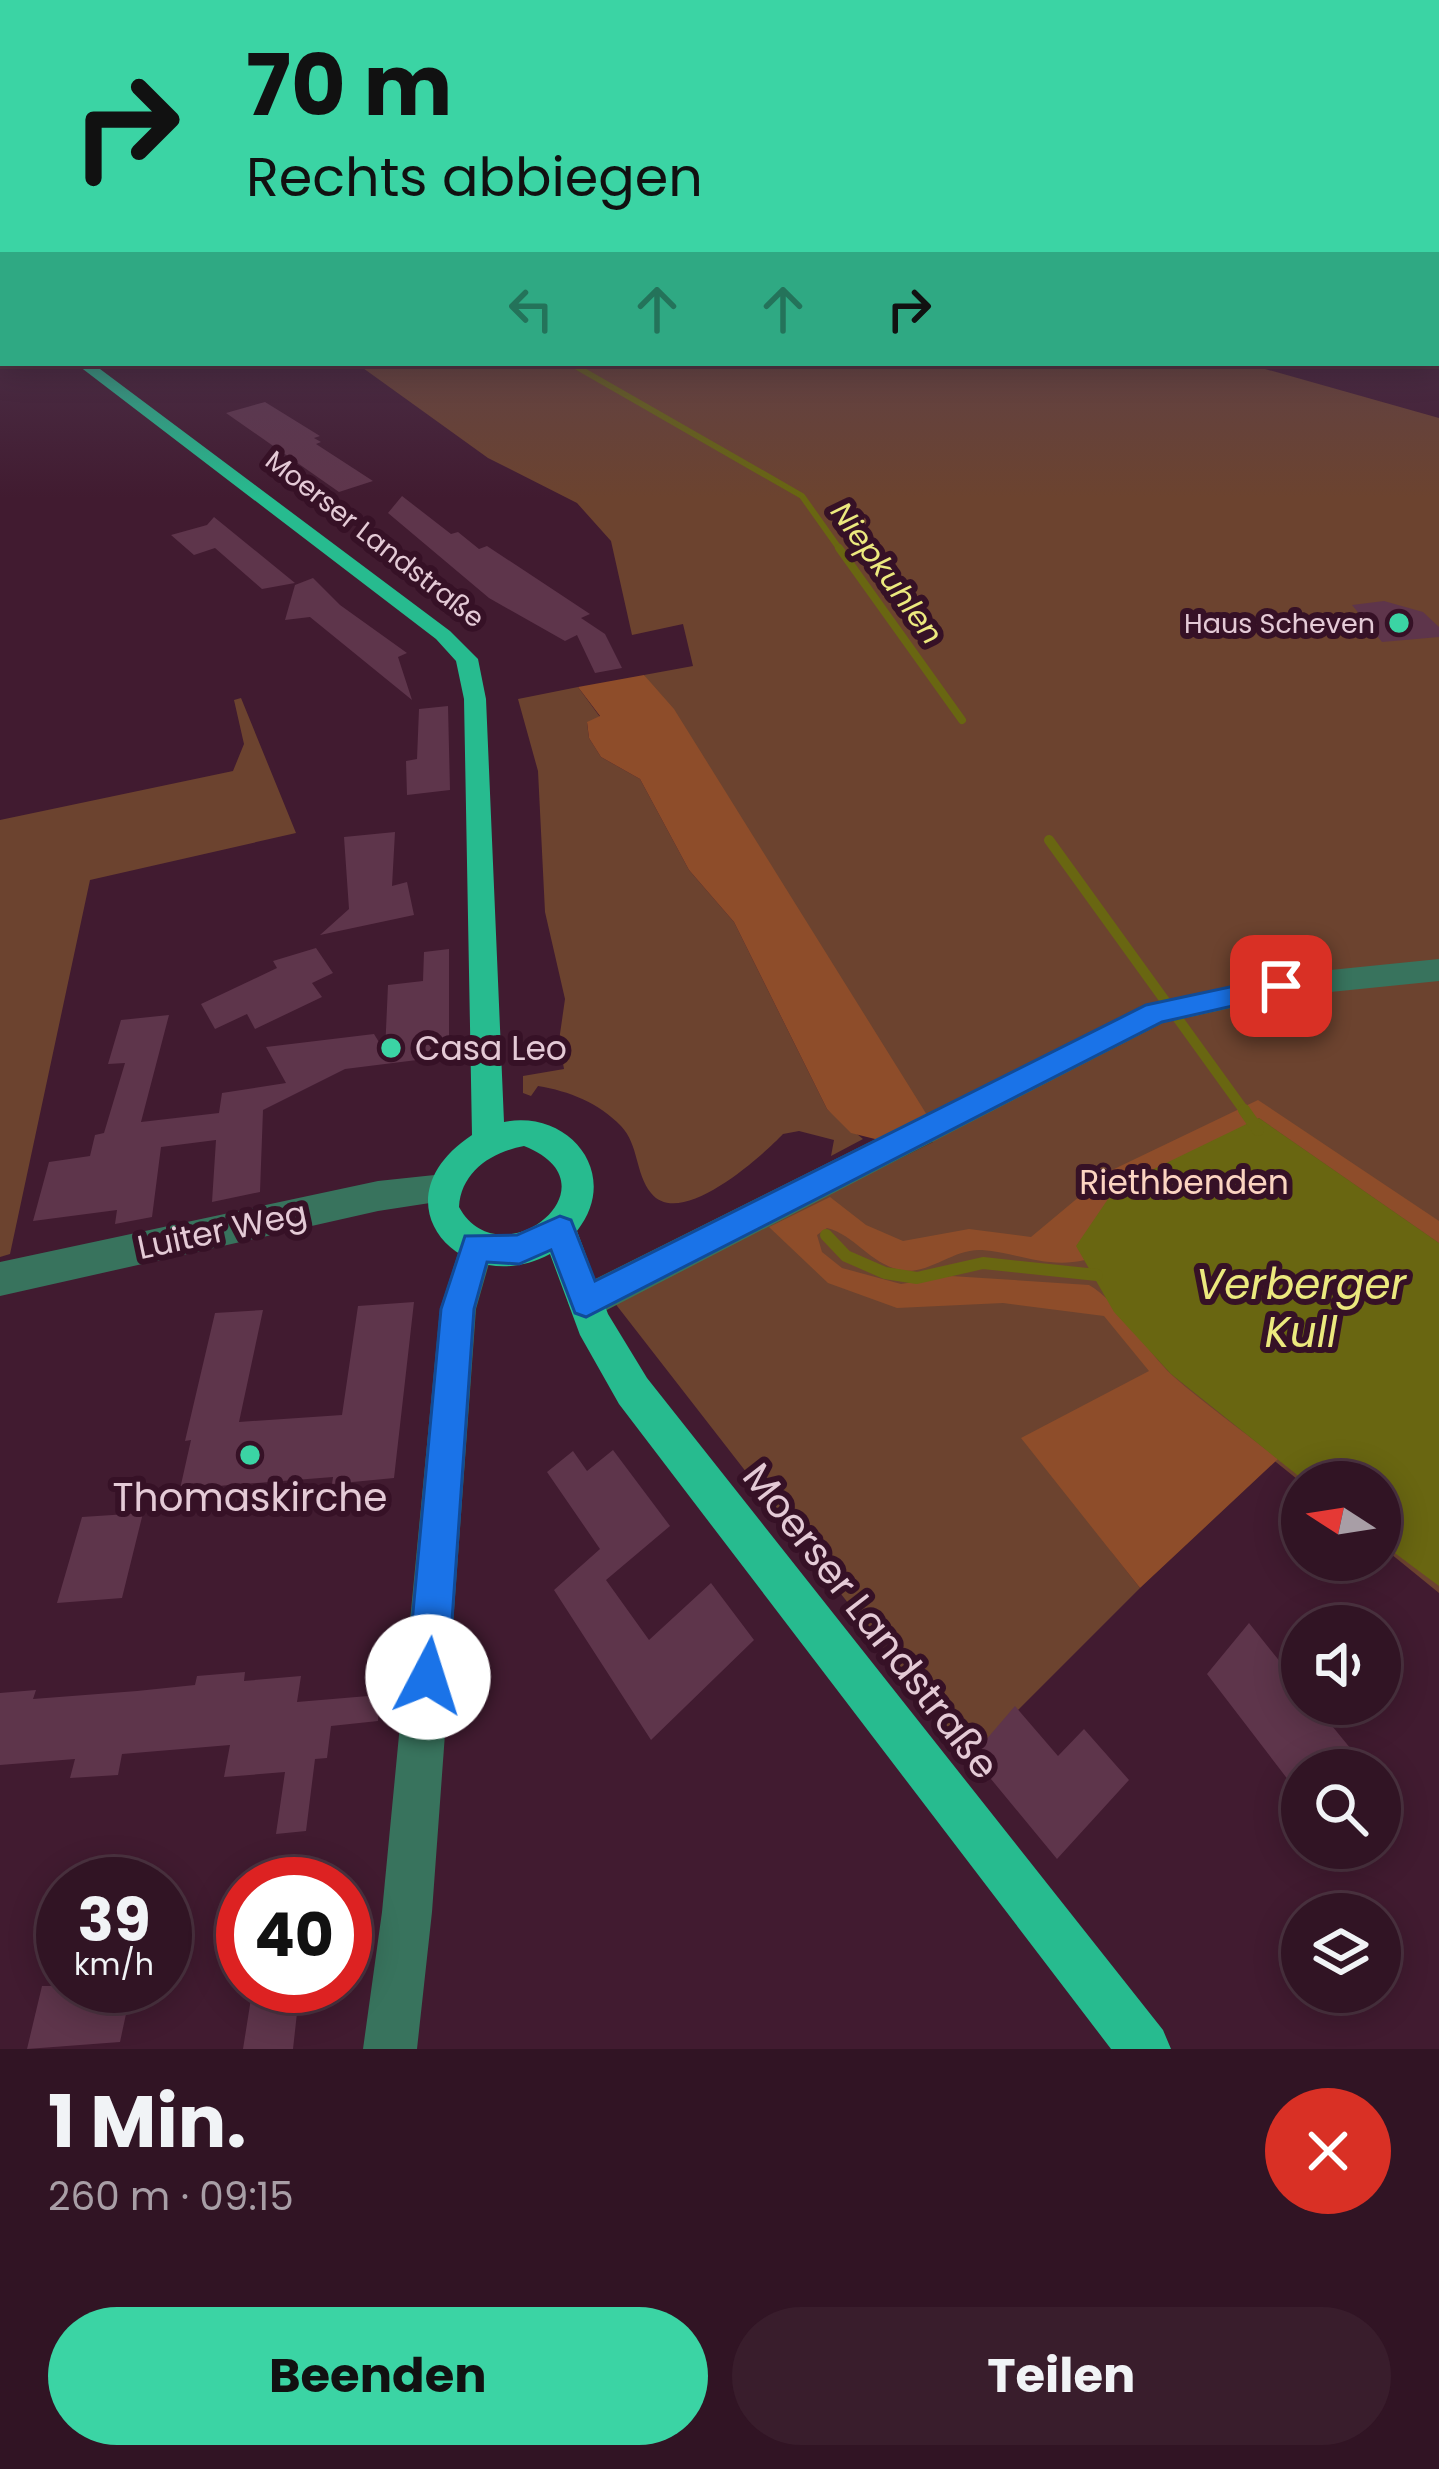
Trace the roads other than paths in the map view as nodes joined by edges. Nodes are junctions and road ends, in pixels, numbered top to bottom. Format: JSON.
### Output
{"nodes":[{"id":1,"x":86,"y":366,"type":"edge"},
{"id":2,"x":1439,"y":970,"type":"edge"},
{"id":3,"x":488,"y":1138,"type":"junction"},
{"id":4,"x":444,"y":1189,"type":"junction"},
{"id":5,"x":560,"y":1230,"type":"junction"},
{"id":6,"x":476,"y":1246,"type":"junction"},
{"id":7,"x":0,"y":1279,"type":"edge"},
{"id":8,"x":586,"y":1302,"type":"junction"},
{"id":9,"x":391,"y":2049,"type":"edge"},
{"id":10,"x":1144,"y":2049,"type":"edge"}],
"edges":[{"from":1,"to":3,"type":"main road","name":"Moerser Landstraße"},
{"from":2,"to":8,"type":"street"},
{"from":3,"to":4,"type":"main road"},
{"from":3,"to":5,"type":"main road"},
{"from":4,"to":6,"type":"main road"},
{"from":4,"to":7,"type":"street","name":"Luiter Weg"},
{"from":5,"to":6,"type":"main road"},
{"from":5,"to":8,"type":"main road","name":"Moerser Landstraße"},
{"from":6,"to":9,"type":"street"},
{"from":8,"to":10,"type":"main road","name":"Moerser Landstraße"}]}
